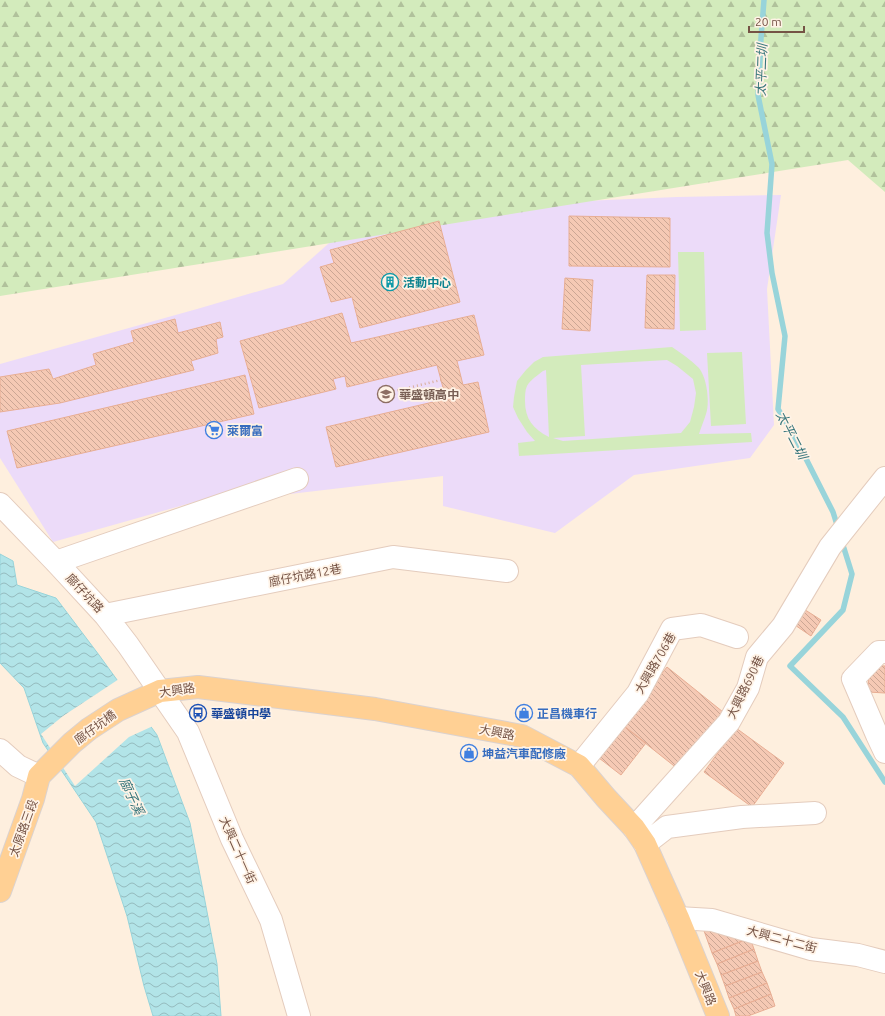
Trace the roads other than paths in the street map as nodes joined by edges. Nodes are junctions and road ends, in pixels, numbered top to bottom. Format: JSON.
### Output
{"nodes":[{"id":1,"x":885,"y":478,"type":"edge"},
{"id":2,"x":297,"y":479,"type":"dead end"},
{"id":3,"x":0,"y":504,"type":"edge"},
{"id":4,"x":56,"y":562,"type":"junction"},
{"id":5,"x":507,"y":571,"type":"dead end"},
{"id":6,"x":105,"y":615,"type":"junction"},
{"id":7,"x":736,"y":637,"type":"dead end"},
{"id":8,"x":882,"y":652,"type":"edge"},
{"id":9,"x":154,"y":693,"type":"junction"},
{"id":10,"x":882,"y":741,"type":"edge"},
{"id":11,"x":0,"y":750,"type":"edge"},
{"id":12,"x":579,"y":766,"type":"junction"},
{"id":13,"x":44,"y":772,"type":"junction"},
{"id":14,"x":815,"y":813,"type":"dead end"},
{"id":15,"x":640,"y":836,"type":"junction"},
{"id":16,"x":0,"y":891,"type":"edge"},
{"id":17,"x":678,"y":918,"type":"junction"},
{"id":18,"x":885,"y":962,"type":"edge"},
{"id":19,"x":299,"y":1016,"type":"edge"},
{"id":20,"x":718,"y":1016,"type":"edge"}],
"edges":[{"from":1,"to":15,"type":"street","name":"大興路690巷"},
{"from":2,"to":4,"type":"street"},
{"from":3,"to":4,"type":"street","name":"廍仔坑路"},
{"from":4,"to":6,"type":"street","name":"廍仔坑路"},
{"from":5,"to":6,"type":"street","name":"廍仔坑路12巷"},
{"from":6,"to":9,"type":"street","name":"廍仔坑路"},
{"from":7,"to":12,"type":"street","name":"大興路706巷"},
{"from":8,"to":10,"type":"street"},
{"from":9,"to":12,"type":"main road","name":"大興路"},
{"from":9,"to":13,"type":"main road","name":"廍仔坑橋"},
{"from":9,"to":19,"type":"street","name":"大興二十一街"},
{"from":11,"to":13,"type":"street"},
{"from":12,"to":15,"type":"main road","name":"大興路"},
{"from":13,"to":16,"type":"main road","name":"太原路三段"},
{"from":14,"to":15,"type":"street"},
{"from":15,"to":17,"type":"main road","name":"大興路"},
{"from":17,"to":18,"type":"street","name":"大興二十二街"},
{"from":17,"to":20,"type":"main road","name":"大興路"}]}
